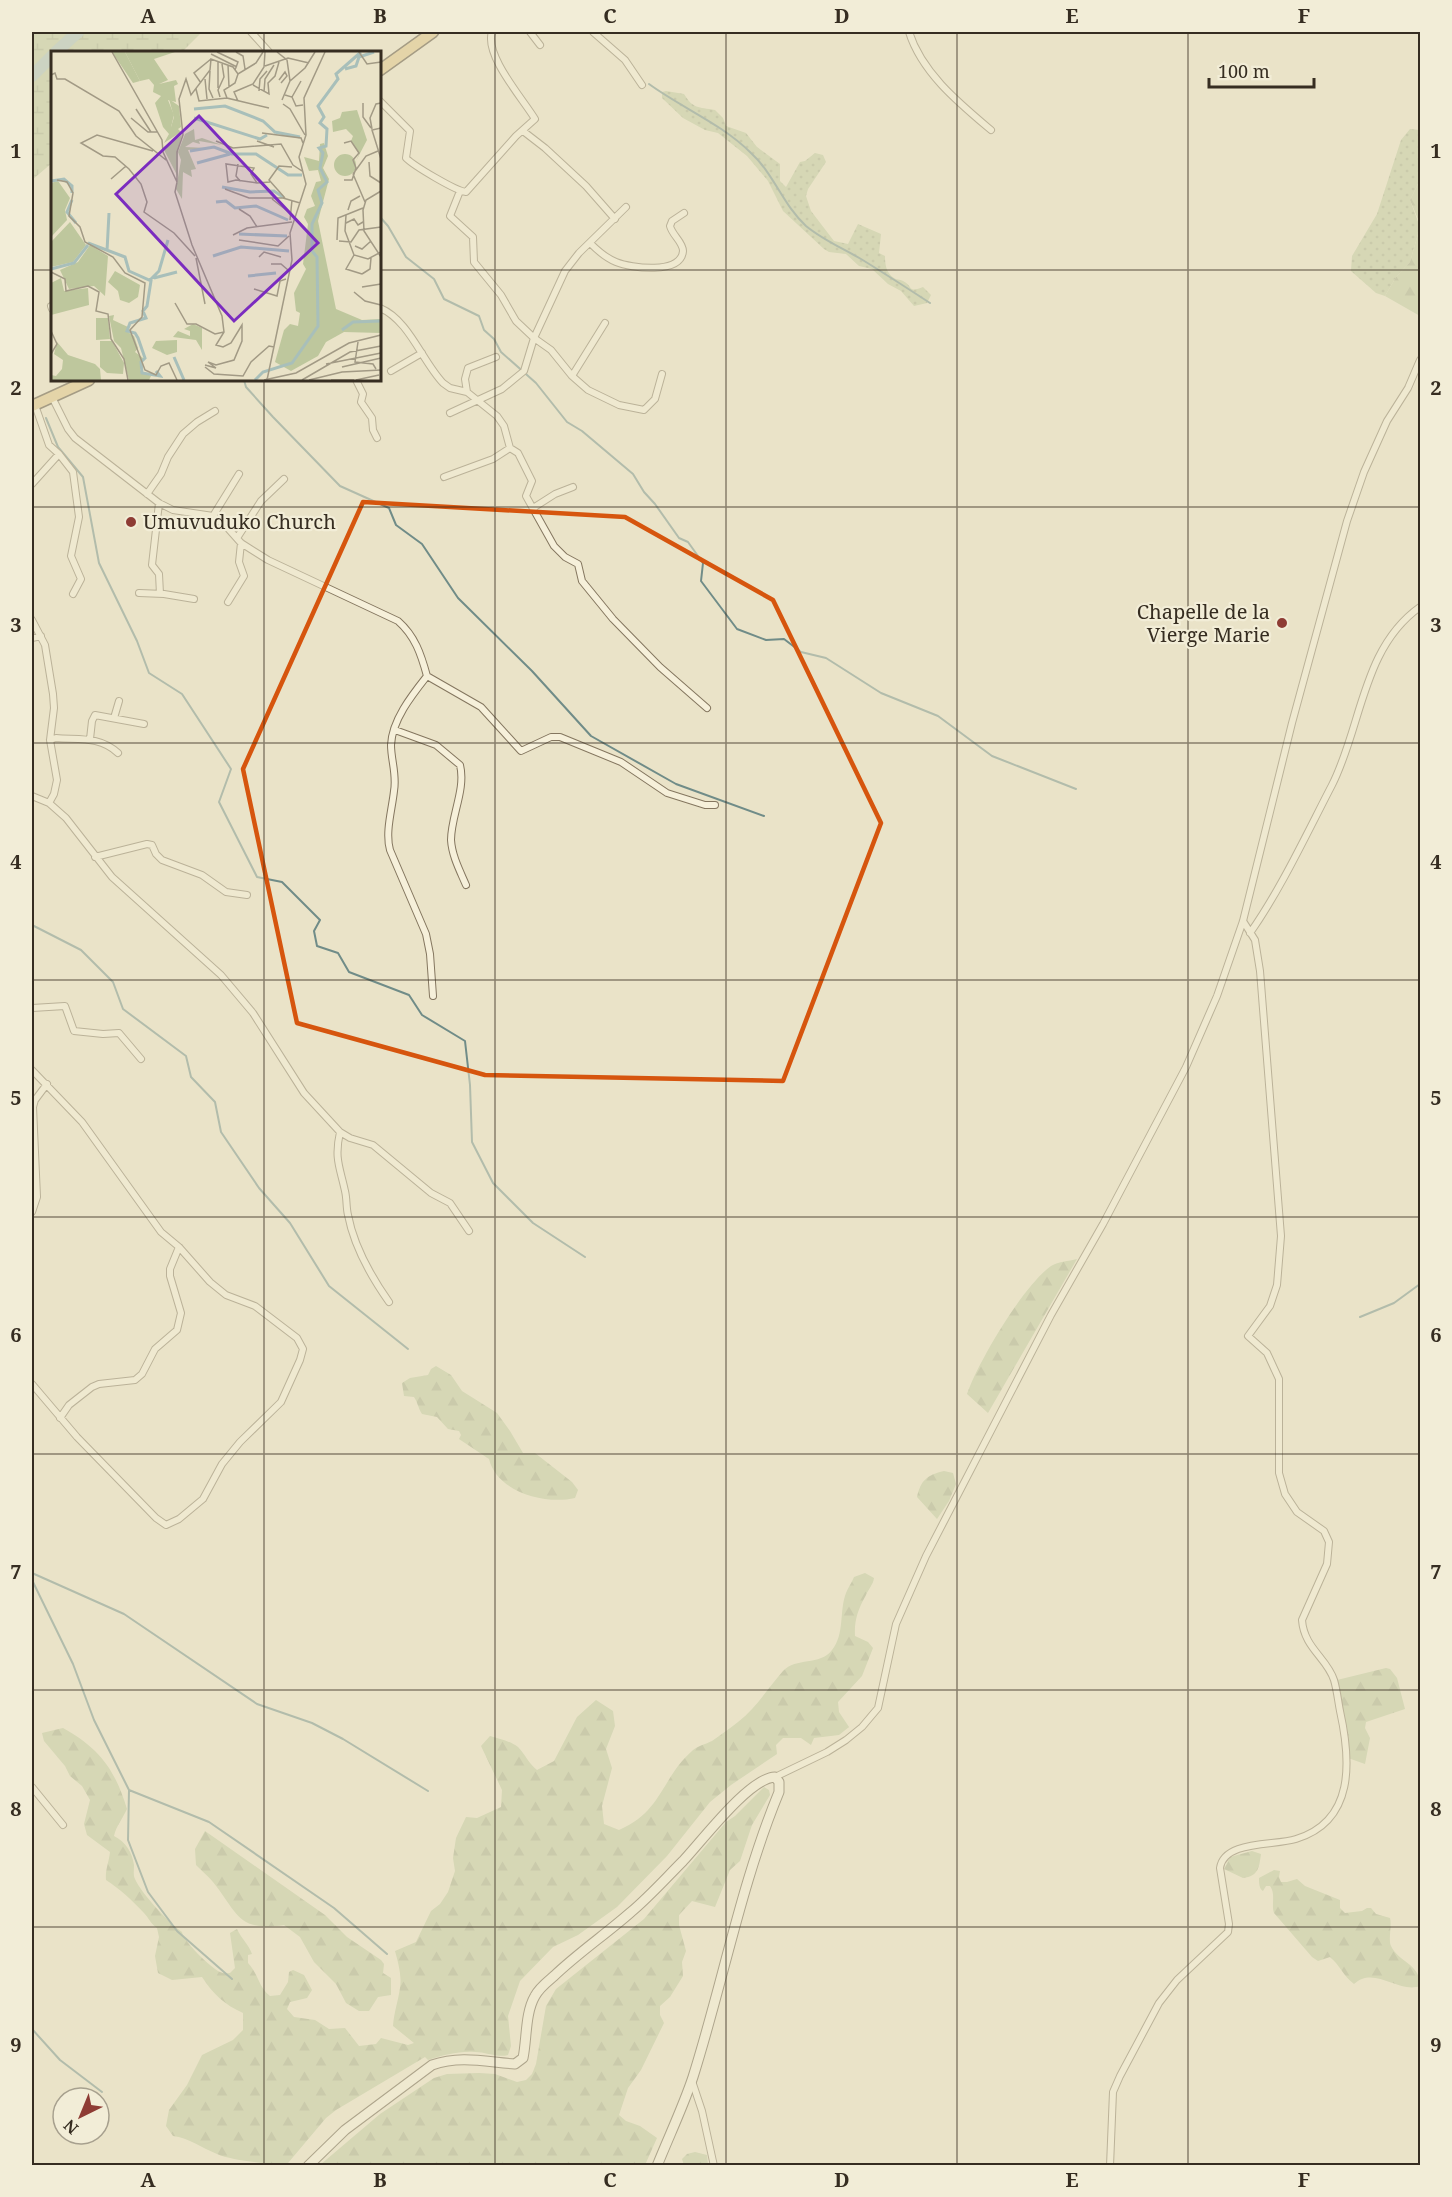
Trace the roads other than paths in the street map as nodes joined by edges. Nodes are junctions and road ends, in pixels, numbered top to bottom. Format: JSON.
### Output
{"nodes":[{"id":1,"x":251,"y":32,"type":"edge"},
{"id":2,"x":433,"y":32,"type":"edge"},
{"id":3,"x":492,"y":32,"type":"edge"},
{"id":4,"x":530,"y":32,"type":"edge"},
{"id":5,"x":593,"y":32,"type":"edge"},
{"id":6,"x":909,"y":32,"type":"edge"},
{"id":7,"x":540,"y":45,"type":"dead end"},
{"id":8,"x":268,"y":51,"type":"edge"},
{"id":9,"x":381,"y":69,"type":"edge"},
{"id":10,"x":642,"y":85,"type":"dead end"},
{"id":11,"x":381,"y":102,"type":"edge"},
{"id":12,"x":991,"y":130,"type":"dead end"},
{"id":13,"x":523,"y":131,"type":"junction"},
{"id":14,"x":460,"y":191,"type":"junction"},
{"id":15,"x":626,"y":207,"type":"dead end"},
{"id":16,"x":684,"y":213,"type":"dead end"},
{"id":17,"x":615,"y":219,"type":"junction"},
{"id":18,"x":590,"y":243,"type":"junction"},
{"id":19,"x":381,"y":309,"type":"edge"},
{"id":20,"x":605,"y":323,"type":"dead end"},
{"id":21,"x":534,"y":338,"type":"junction"},
{"id":22,"x":422,"y":353,"type":"junction"},
{"id":23,"x":496,"y":357,"type":"dead end"},
{"id":24,"x":1420,"y":360,"type":"edge"},
{"id":25,"x":391,"y":371,"type":"dead end"},
{"id":26,"x":662,"y":374,"type":"dead end"},
{"id":27,"x":572,"y":376,"type":"junction"},
{"id":28,"x":356,"y":381,"type":"edge"},
{"id":29,"x":76,"y":383,"type":"edge"},
{"id":30,"x":467,"y":392,"type":"junction"},
{"id":31,"x":52,"y":398,"type":"junction"},
{"id":32,"x":478,"y":400,"type":"junction"},
{"id":33,"x":33,"y":406,"type":"edge"},
{"id":34,"x":215,"y":411,"type":"dead end"},
{"id":35,"x":450,"y":413,"type":"dead end"},
{"id":36,"x":377,"y":438,"type":"dead end"},
{"id":37,"x":510,"y":448,"type":"junction"},
{"id":38,"x":59,"y":454,"type":"junction"},
{"id":39,"x":239,"y":474,"type":"dead end"},
{"id":40,"x":444,"y":477,"type":"dead end"},
{"id":41,"x":284,"y":479,"type":"dead end"},
{"id":42,"x":32,"y":484,"type":"edge"},
{"id":43,"x":573,"y":487,"type":"dead end"},
{"id":44,"x":147,"y":494,"type":"junction"},
{"id":45,"x":159,"y":503,"type":"junction"},
{"id":46,"x":533,"y":508,"type":"junction"},
{"id":47,"x":213,"y":516,"type":"junction"},
{"id":48,"x":239,"y":541,"type":"junction"},
{"id":49,"x":139,"y":593,"type":"dead end"},
{"id":50,"x":73,"y":594,"type":"dead end"},
{"id":51,"x":159,"y":594,"type":"junction"},
{"id":52,"x":194,"y":599,"type":"dead end"},
{"id":53,"x":228,"y":602,"type":"dead end"},
{"id":54,"x":1420,"y":607,"type":"edge"},
{"id":55,"x":32,"y":620,"type":"edge"},
{"id":56,"x":41,"y":636,"type":"junction"},
{"id":57,"x":32,"y":638,"type":"edge"},
{"id":58,"x":427,"y":676,"type":"junction"},
{"id":59,"x":120,"y":701,"type":"dead end"},
{"id":60,"x":707,"y":708,"type":"dead end"},
{"id":61,"x":114,"y":718,"type":"junction"},
{"id":62,"x":144,"y":724,"type":"dead end"},
{"id":63,"x":395,"y":730,"type":"junction"},
{"id":64,"x":90,"y":739,"type":"junction"},
{"id":65,"x":50,"y":740,"type":"junction"},
{"id":66,"x":118,"y":753,"type":"dead end"},
{"id":67,"x":32,"y":796,"type":"edge"},
{"id":68,"x":49,"y":803,"type":"junction"},
{"id":69,"x":715,"y":805,"type":"dead end"},
{"id":70,"x":95,"y":858,"type":"junction"},
{"id":71,"x":466,"y":885,"type":"dead end"},
{"id":72,"x":247,"y":895,"type":"dead end"},
{"id":73,"x":1243,"y":921,"type":"junction"},
{"id":74,"x":1250,"y":933,"type":"junction"},
{"id":75,"x":433,"y":996,"type":"dead end"},
{"id":76,"x":32,"y":1008,"type":"edge"},
{"id":77,"x":141,"y":1059,"type":"dead end"},
{"id":78,"x":32,"y":1070,"type":"edge"},
{"id":79,"x":47,"y":1084,"type":"junction"},
{"id":80,"x":340,"y":1132,"type":"junction"},
{"id":81,"x":32,"y":1212,"type":"edge"},
{"id":82,"x":469,"y":1232,"type":"dead end"},
{"id":83,"x":179,"y":1247,"type":"junction"},
{"id":84,"x":389,"y":1302,"type":"dead end"},
{"id":85,"x":32,"y":1384,"type":"edge"},
{"id":86,"x":60,"y":1418,"type":"junction"},
{"id":87,"x":775,"y":1777,"type":"junction"},
{"id":88,"x":32,"y":1787,"type":"edge"},
{"id":89,"x":63,"y":1825,"type":"dead end"},
{"id":90,"x":692,"y":2080,"type":"junction"},
{"id":91,"x":308,"y":2166,"type":"edge"},
{"id":92,"x":657,"y":2166,"type":"edge"},
{"id":93,"x":714,"y":2166,"type":"edge"},
{"id":94,"x":1110,"y":2166,"type":"edge"}],
"edges":[{"from":1,"to":8,"type":"street"},
{"from":2,"to":9,"type":"highway"},
{"from":3,"to":13,"type":"street"},
{"from":4,"to":7,"type":"street"},
{"from":5,"to":10,"type":"street"},
{"from":6,"to":12,"type":"street"},
{"from":11,"to":14,"type":"street"},
{"from":13,"to":14,"type":"street"},
{"from":13,"to":17,"type":"street"},
{"from":14,"to":21,"type":"street"},
{"from":15,"to":17,"type":"street"},
{"from":16,"to":18,"type":"street"},
{"from":17,"to":18,"type":"street"},
{"from":18,"to":21,"type":"street"},
{"from":19,"to":22,"type":"street"},
{"from":20,"to":27,"type":"street"},
{"from":21,"to":27,"type":"street"},
{"from":21,"to":32,"type":"street"},
{"from":22,"to":25,"type":"street"},
{"from":22,"to":30,"type":"street"},
{"from":23,"to":30,"type":"street"},
{"from":24,"to":73,"type":"street"},
{"from":26,"to":27,"type":"street"},
{"from":28,"to":36,"type":"street"},
{"from":29,"to":31,"type":"highway"},
{"from":30,"to":32,"type":"street"},
{"from":31,"to":33,"type":"highway"},
{"from":31,"to":44,"type":"street"},
{"from":32,"to":35,"type":"street"},
{"from":32,"to":37,"type":"street"},
{"from":33,"to":38,"type":"street"},
{"from":34,"to":44,"type":"street"},
{"from":37,"to":40,"type":"street"},
{"from":37,"to":46,"type":"street"},
{"from":38,"to":42,"type":"street"},
{"from":38,"to":50,"type":"street"},
{"from":39,"to":47,"type":"street"},
{"from":41,"to":48,"type":"street"},
{"from":43,"to":46,"type":"street"},
{"from":44,"to":45,"type":"street"},
{"from":45,"to":47,"type":"street"},
{"from":45,"to":51,"type":"street"},
{"from":46,"to":60,"type":"street"},
{"from":47,"to":48,"type":"street"},
{"from":48,"to":53,"type":"street"},
{"from":48,"to":58,"type":"street"},
{"from":49,"to":51,"type":"street"},
{"from":51,"to":52,"type":"street"},
{"from":54,"to":74,"type":"street"},
{"from":55,"to":56,"type":"street"},
{"from":56,"to":57,"type":"street"},
{"from":56,"to":65,"type":"street"},
{"from":58,"to":63,"type":"street"},
{"from":58,"to":69,"type":"street"},
{"from":59,"to":61,"type":"street"},
{"from":61,"to":62,"type":"street"},
{"from":61,"to":64,"type":"street"},
{"from":63,"to":71,"type":"street"},
{"from":63,"to":75,"type":"street"},
{"from":64,"to":65,"type":"street"},
{"from":64,"to":66,"type":"street"},
{"from":65,"to":68,"type":"street"},
{"from":67,"to":68,"type":"street"},
{"from":68,"to":70,"type":"street"},
{"from":70,"to":72,"type":"street"},
{"from":70,"to":80,"type":"street"},
{"from":73,"to":74,"type":"street"},
{"from":73,"to":87,"type":"street"},
{"from":74,"to":94,"type":"street"},
{"from":76,"to":77,"type":"street"},
{"from":78,"to":79,"type":"street"},
{"from":79,"to":81,"type":"street"},
{"from":79,"to":83,"type":"street"},
{"from":80,"to":82,"type":"street"},
{"from":80,"to":84,"type":"street"},
{"from":83,"to":86,"type":"street"},
{"from":83,"to":86,"type":"street"},
{"from":85,"to":86,"type":"street"},
{"from":87,"to":90,"type":"main road"},
{"from":87,"to":91,"type":"main road"},
{"from":88,"to":89,"type":"street"},
{"from":90,"to":92,"type":"main road"},
{"from":90,"to":93,"type":"street"}]}
